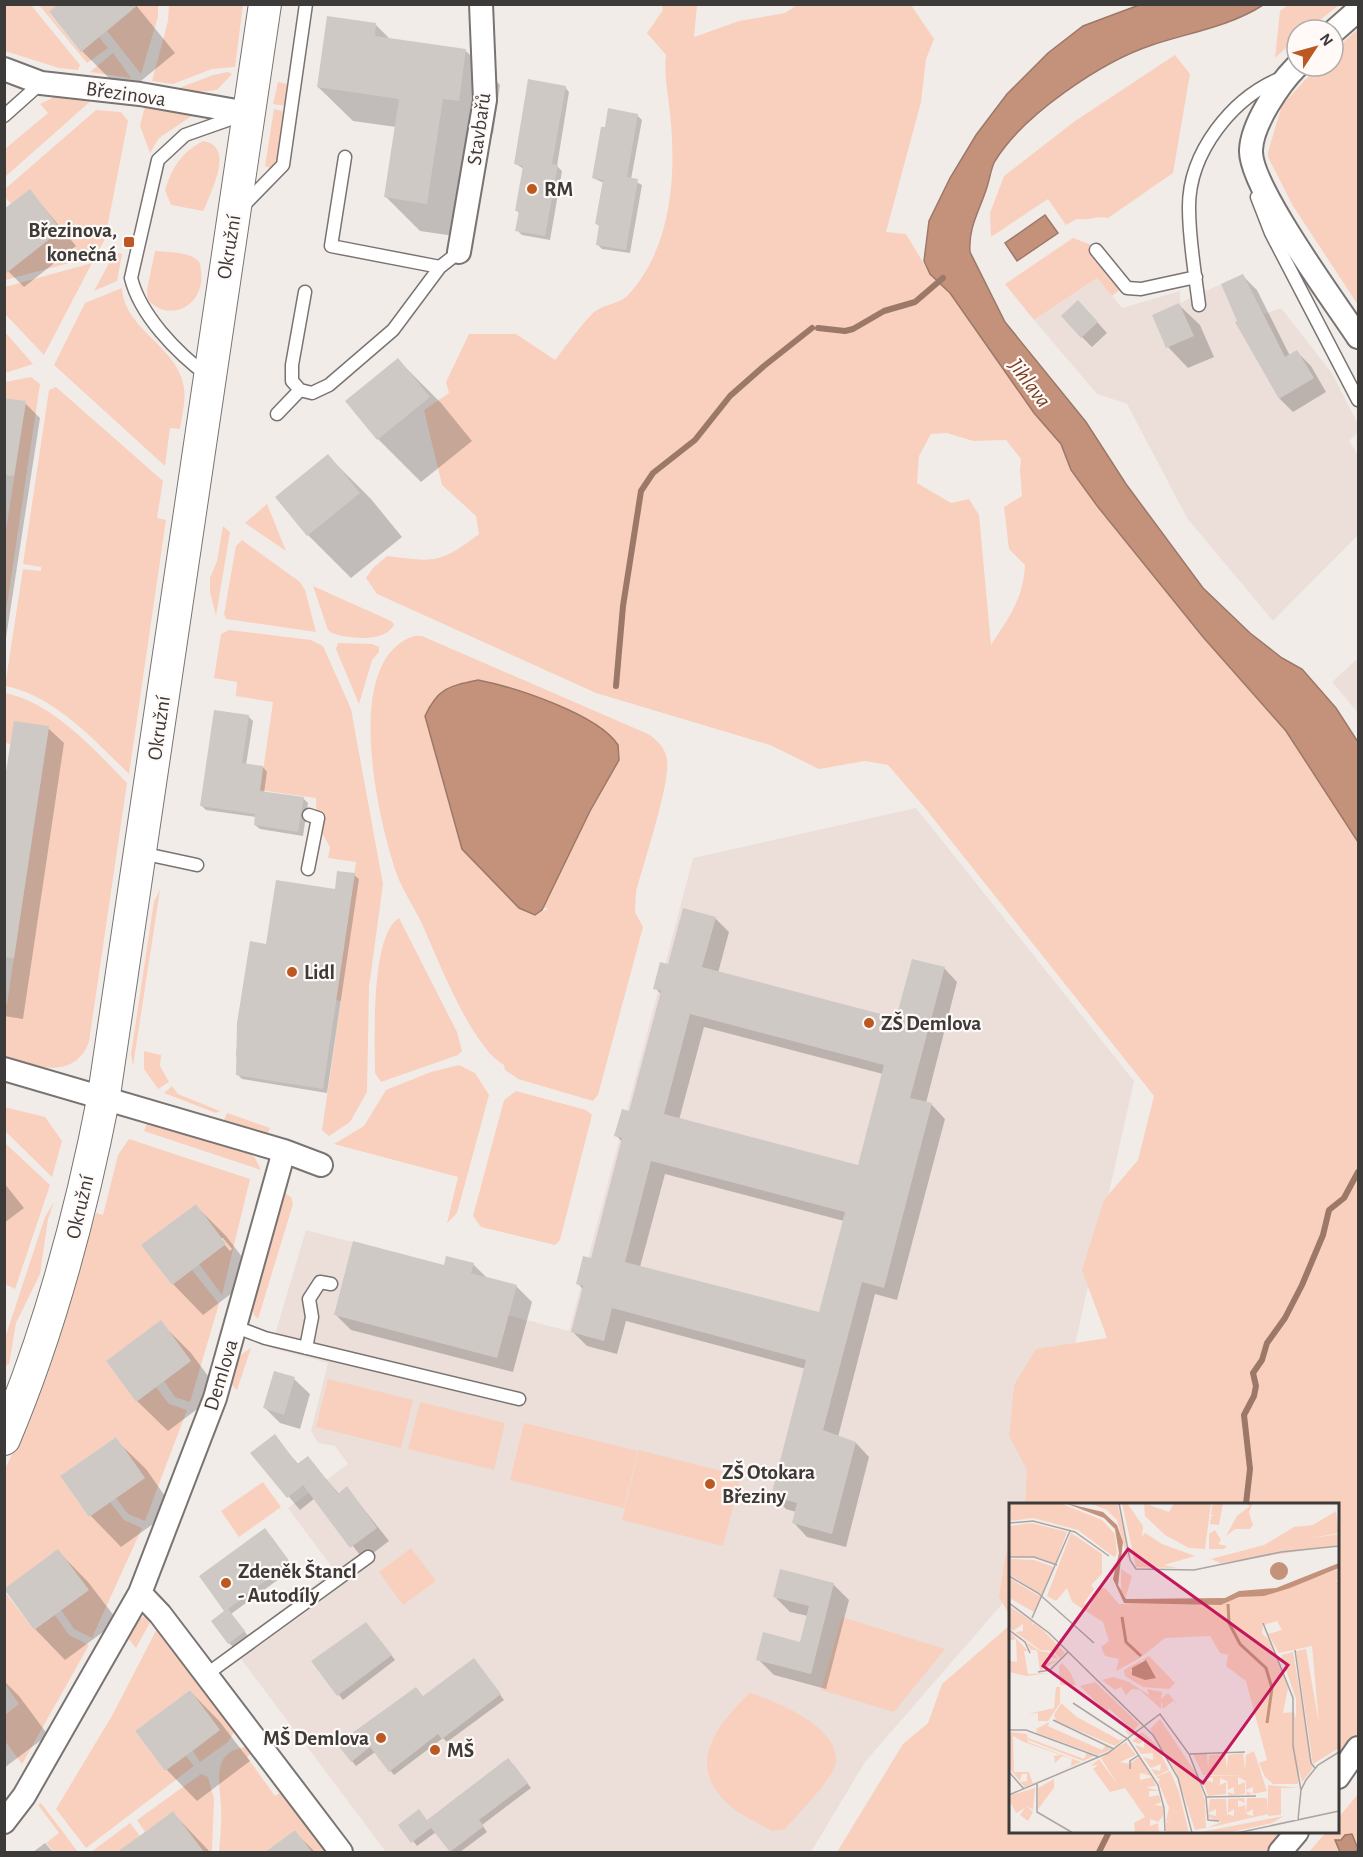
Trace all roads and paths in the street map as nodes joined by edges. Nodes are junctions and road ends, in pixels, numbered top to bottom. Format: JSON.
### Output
{"nodes":[{"id":1,"x":265,"y":4,"type":"edge"},
{"id":2,"x":306,"y":4,"type":"edge"},
{"id":3,"x":481,"y":4,"type":"edge"},
{"id":4,"x":1359,"y":10,"type":"edge"},
{"id":5,"x":1345,"y":22,"type":"edge"},
{"id":6,"x":4,"y":69,"type":"edge"},
{"id":7,"x":1285,"y":74,"type":"edge"},
{"id":8,"x":1287,"y":78,"type":"edge"},
{"id":9,"x":41,"y":83,"type":"junction"},
{"id":10,"x":248,"y":113,"type":"junction"},
{"id":11,"x":4,"y":116,"type":"edge"},
{"id":12,"x":345,"y":157,"type":"dead end"},
{"id":13,"x":1253,"y":170,"type":"junction"},
{"id":14,"x":234,"y":215,"type":"junction"},
{"id":15,"x":1096,"y":250,"type":"dead end"},
{"id":16,"x":459,"y":252,"type":"joint"},
{"id":17,"x":441,"y":267,"type":"junction"},
{"id":18,"x":1196,"y":276,"type":"junction"},
{"id":19,"x":305,"y":292,"type":"dead end"},
{"id":20,"x":1198,"y":305,"type":"dead end"},
{"id":21,"x":1359,"y":337,"type":"edge"},
{"id":22,"x":209,"y":377,"type":"junction"},
{"id":23,"x":300,"y":390,"type":"junction"},
{"id":24,"x":1359,"y":400,"type":"edge"},
{"id":25,"x":277,"y":414,"type":"dead end"},
{"id":26,"x":309,"y":815,"type":"dead end"},
{"id":27,"x":141,"y":853,"type":"junction"},
{"id":28,"x":197,"y":865,"type":"dead end"},
{"id":29,"x":308,"y":869,"type":"dead end"},
{"id":30,"x":4,"y":1069,"type":"edge"},
{"id":31,"x":104,"y":1095,"type":"junction"},
{"id":32,"x":284,"y":1150,"type":"junction"},
{"id":33,"x":321,"y":1164,"type":"dead end"},
{"id":34,"x":331,"y":1284,"type":"dead end"},
{"id":35,"x":236,"y":1327,"type":"junction"},
{"id":36,"x":306,"y":1348,"type":"junction"},
{"id":37,"x":519,"y":1399,"type":"dead end"},
{"id":38,"x":4,"y":1439,"type":"edge"},
{"id":39,"x":368,"y":1557,"type":"dead end"},
{"id":40,"x":140,"y":1593,"type":"junction"},
{"id":41,"x":207,"y":1674,"type":"junction"},
{"id":42,"x":1359,"y":1748,"type":"edge"},
{"id":43,"x":1339,"y":1775,"type":"edge"},
{"id":44,"x":4,"y":1822,"type":"edge"},
{"id":45,"x":1296,"y":1833,"type":"edge"},
{"id":46,"x":341,"y":1852,"type":"edge"},
{"id":47,"x":1280,"y":1852,"type":"edge"}],
"edges":[{"from":1,"to":10,"type":"street","name":"Okružní"},
{"from":2,"to":14,"type":"lane"},
{"from":3,"to":16,"type":"street","name":"Stavbařů"},
{"from":4,"to":5,"type":"street"},
{"from":6,"to":9,"type":"street","name":"Březinova"},
{"from":7,"to":18,"type":"lane"},
{"from":8,"to":13,"type":"street"},
{"from":9,"to":10,"type":"street","name":"Březinova"},
{"from":9,"to":11,"type":"lane"},
{"from":10,"to":14,"type":"street","name":"Okružní"},
{"from":10,"to":22,"type":"lane"},
{"from":12,"to":17,"type":"lane"},
{"from":13,"to":21,"type":"street"},
{"from":13,"to":24,"type":"lane"},
{"from":14,"to":22,"type":"street","name":"Okružní"},
{"from":15,"to":18,"type":"lane"},
{"from":16,"to":17,"type":"lane"},
{"from":17,"to":23,"type":"lane"},
{"from":18,"to":20,"type":"lane"},
{"from":19,"to":23,"type":"lane"},
{"from":22,"to":27,"type":"street","name":"Okružní"},
{"from":23,"to":25,"type":"lane"},
{"from":26,"to":29,"type":"lane"},
{"from":27,"to":28,"type":"lane"},
{"from":27,"to":31,"type":"street","name":"Okružní"},
{"from":30,"to":31,"type":"street"},
{"from":31,"to":32,"type":"street"},
{"from":31,"to":38,"type":"street","name":"Okružní"},
{"from":32,"to":33,"type":"street"},
{"from":32,"to":35,"type":"street","name":"Demlova"},
{"from":34,"to":36,"type":"lane"},
{"from":35,"to":36,"type":"lane"},
{"from":35,"to":40,"type":"street","name":"Demlova"},
{"from":36,"to":37,"type":"lane"},
{"from":39,"to":41,"type":"lane"},
{"from":40,"to":41,"type":"street"},
{"from":40,"to":44,"type":"street","name":"Demlova"},
{"from":41,"to":46,"type":"street"},
{"from":42,"to":43,"type":"street"},
{"from":45,"to":47,"type":"street"}]}
